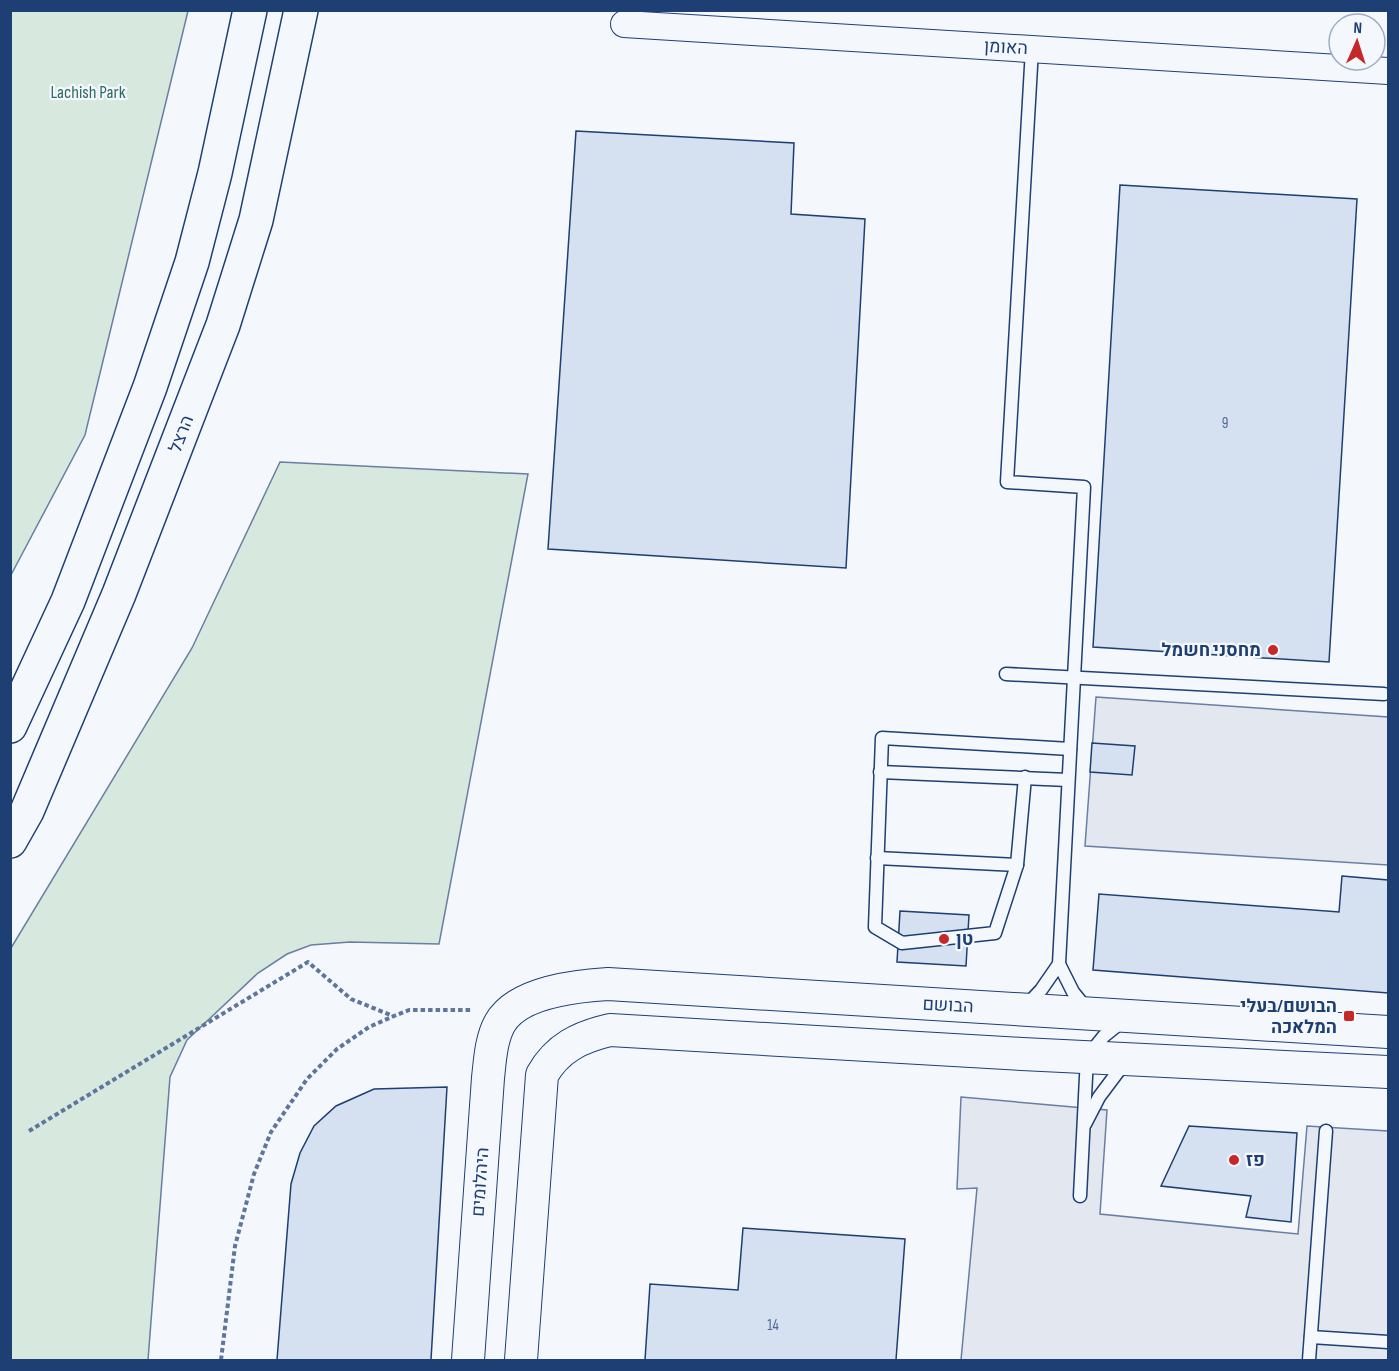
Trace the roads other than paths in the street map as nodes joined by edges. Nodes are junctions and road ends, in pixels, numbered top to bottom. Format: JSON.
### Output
{"nodes":[{"id":1,"x":250,"y":10,"type":"edge"},
{"id":2,"x":301,"y":10,"type":"edge"},
{"id":3,"x":624,"y":24,"type":"dead end"},
{"id":4,"x":1032,"y":49,"type":"junction"},
{"id":5,"x":1389,"y":70,"type":"edge"},
{"id":6,"x":1006,"y":674,"type":"dead end"},
{"id":7,"x":1074,"y":679,"type":"junction"},
{"id":8,"x":1384,"y":694,"type":"dead end"},
{"id":9,"x":10,"y":726,"type":"edge"},
{"id":10,"x":1070,"y":749,"type":"junction"},
{"id":11,"x":880,"y":772,"type":"junction"},
{"id":12,"x":1025,"y":777,"type":"junction"},
{"id":13,"x":1068,"y":780,"type":"junction"},
{"id":14,"x":10,"y":841,"type":"edge"},
{"id":15,"x":877,"y":858,"type":"junction"},
{"id":16,"x":1017,"y":865,"type":"junction"},
{"id":17,"x":1059,"y":964,"type":"junction"},
{"id":18,"x":1023,"y":1009,"type":"junction"},
{"id":19,"x":512,"y":1010,"type":"joint"},
{"id":20,"x":1091,"y":1013,"type":"junction"},
{"id":21,"x":1129,"y":1015,"type":"junction"},
{"id":22,"x":1389,"y":1032,"type":"edge"},
{"id":23,"x":1087,"y":1057,"type":"junction"},
{"id":24,"x":1128,"y":1059,"type":"junction"},
{"id":25,"x":1389,"y":1072,"type":"edge"},
{"id":26,"x":1083,"y":1128,"type":"junction"},
{"id":27,"x":1326,"y":1131,"type":"dead end"},
{"id":28,"x":1080,"y":1196,"type":"dead end"},
{"id":29,"x":1311,"y":1337,"type":"junction"},
{"id":30,"x":1389,"y":1342,"type":"edge"},
{"id":31,"x":468,"y":1360,"type":"edge"},
{"id":32,"x":521,"y":1360,"type":"edge"},
{"id":33,"x":1309,"y":1360,"type":"edge"}],
"edges":[{"from":1,"to":9,"type":"main road"},
{"from":2,"to":14,"type":"main road","name":"הרצל"},
{"from":3,"to":4,"type":"street","name":"האומן"},
{"from":4,"to":5,"type":"street","name":"האומן"},
{"from":4,"to":7,"type":"lane"},
{"from":6,"to":7,"type":"lane"},
{"from":7,"to":8,"type":"lane"},
{"from":7,"to":10,"type":"lane"},
{"from":10,"to":11,"type":"lane"},
{"from":10,"to":13,"type":"lane"},
{"from":11,"to":12,"type":"lane"},
{"from":11,"to":15,"type":"lane"},
{"from":12,"to":13,"type":"lane"},
{"from":12,"to":16,"type":"lane"},
{"from":13,"to":17,"type":"lane"},
{"from":15,"to":16,"type":"lane"},
{"from":15,"to":16,"type":"lane"},
{"from":17,"to":18,"type":"lane"},
{"from":17,"to":20,"type":"lane"},
{"from":18,"to":19,"type":"street","name":"הבושם"},
{"from":18,"to":20,"type":"street","name":"הבושם"},
{"from":19,"to":31,"type":"street","name":"היהלומים"},
{"from":20,"to":21,"type":"street","name":"הבושם"},
{"from":21,"to":22,"type":"street","name":"הבושם"},
{"from":21,"to":23,"type":"lane"},
{"from":23,"to":24,"type":"street"},
{"from":23,"to":26,"type":"lane"},
{"from":23,"to":32,"type":"street"},
{"from":24,"to":25,"type":"street"},
{"from":24,"to":26,"type":"lane"},
{"from":26,"to":28,"type":"lane"},
{"from":27,"to":29,"type":"lane"},
{"from":29,"to":30,"type":"lane"},
{"from":29,"to":33,"type":"lane"}]}
